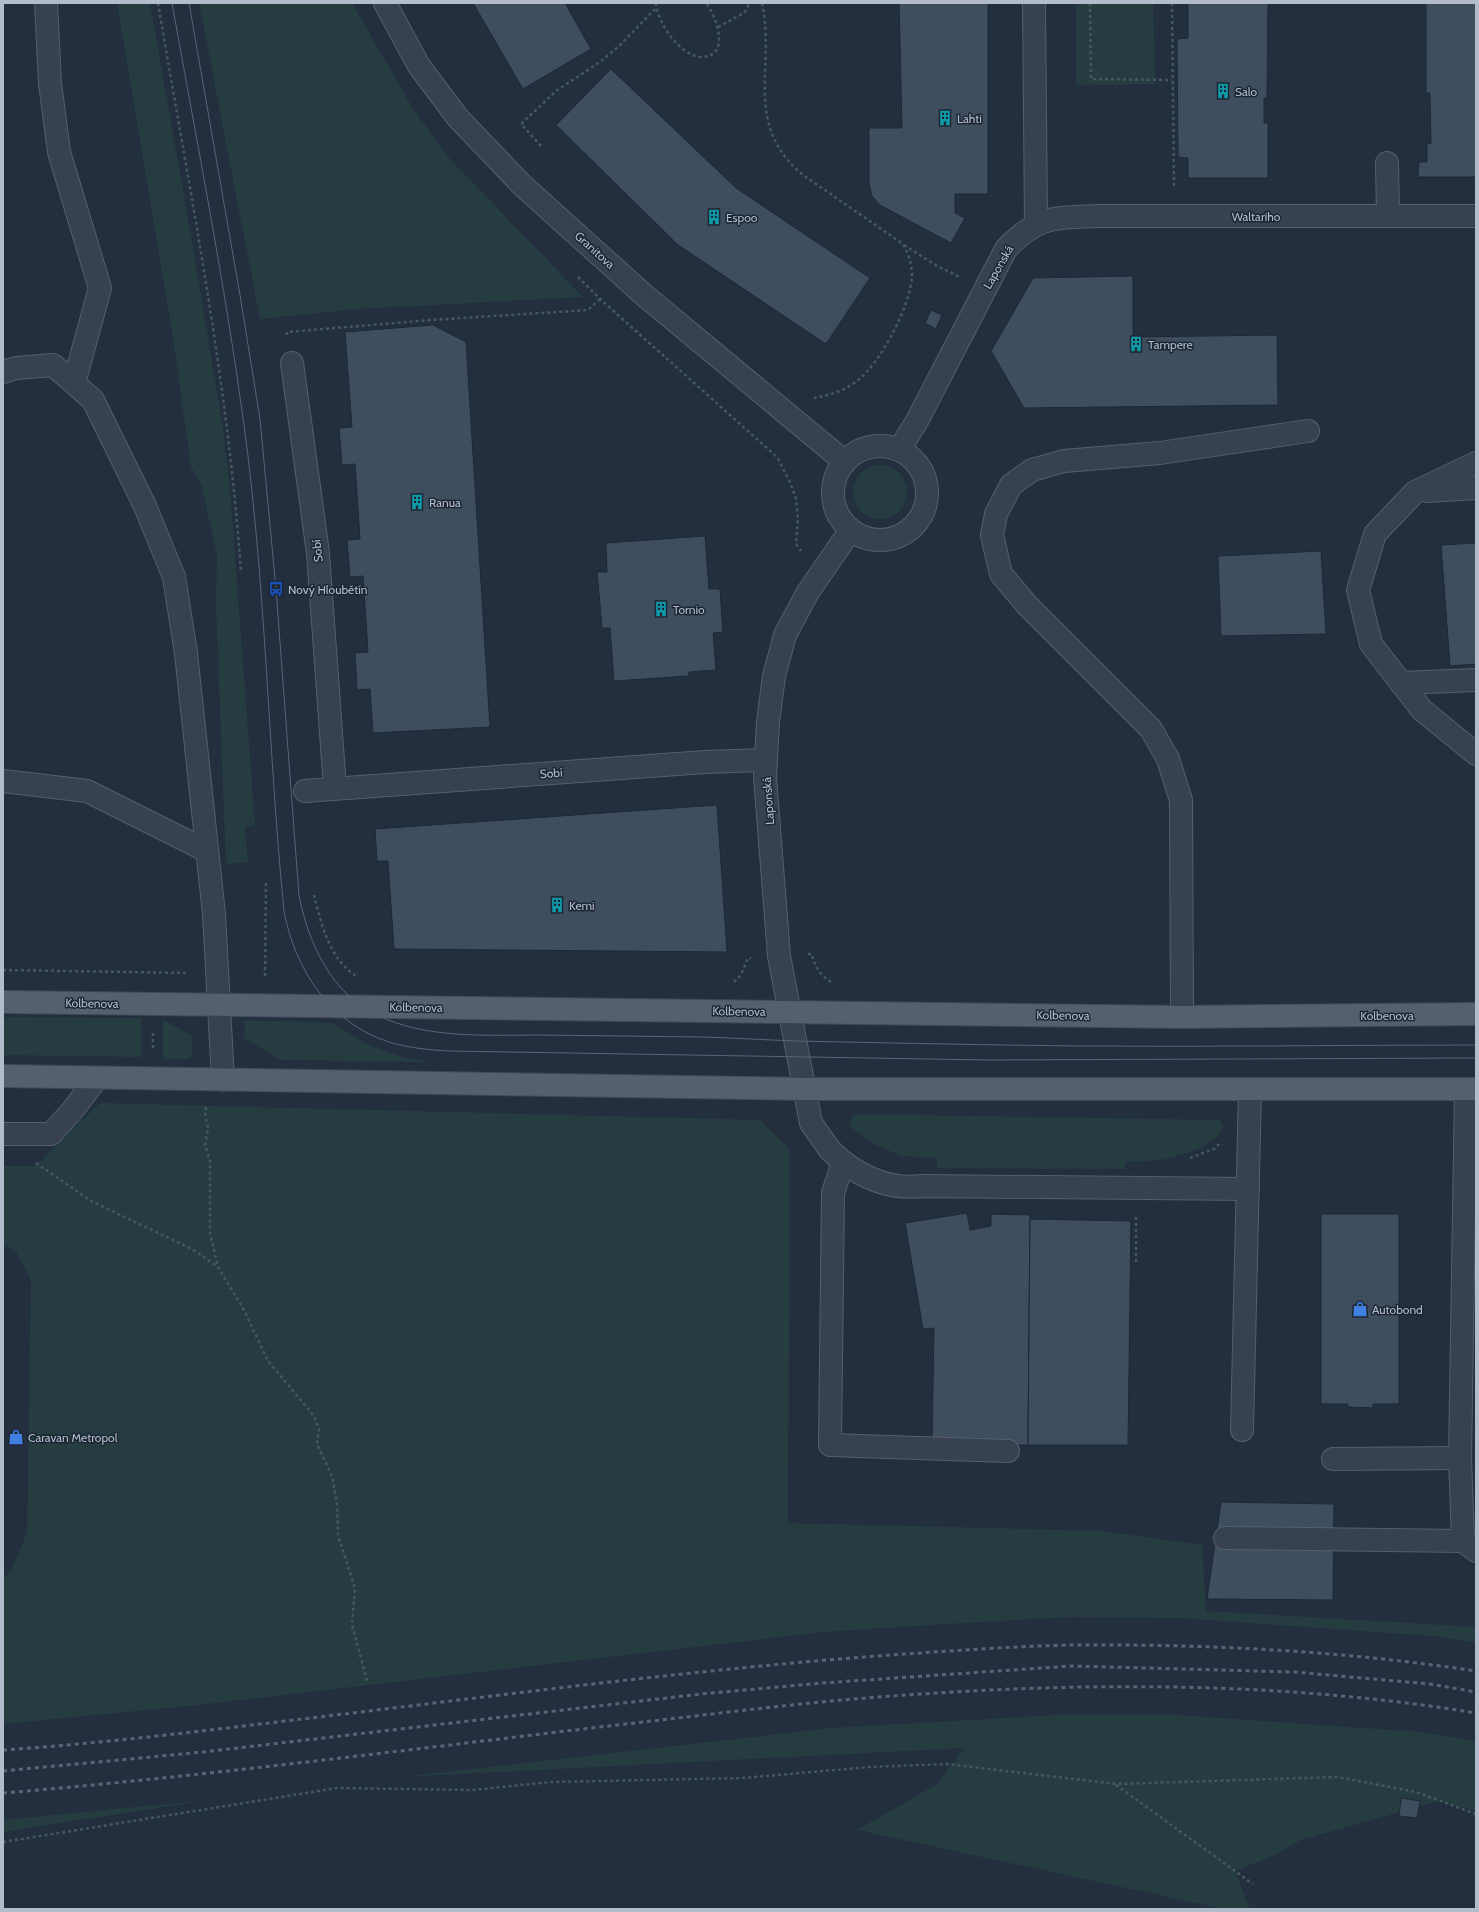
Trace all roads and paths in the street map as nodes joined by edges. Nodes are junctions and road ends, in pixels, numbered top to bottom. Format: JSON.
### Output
{"nodes":[{"id":1,"x":46,"y":3,"type":"edge"},
{"id":2,"x":158,"y":3,"type":"edge"},
{"id":3,"x":385,"y":3,"type":"edge"},
{"id":4,"x":656,"y":3,"type":"edge"},
{"id":5,"x":706,"y":3,"type":"edge"},
{"id":6,"x":750,"y":3,"type":"edge"},
{"id":7,"x":762,"y":3,"type":"edge"},
{"id":8,"x":1034,"y":3,"type":"edge"},
{"id":9,"x":1090,"y":3,"type":"edge"},
{"id":10,"x":1172,"y":3,"type":"edge"},
{"id":11,"x":656,"y":8,"type":"junction"},
{"id":12,"x":718,"y":27,"type":"junction"},
{"id":13,"x":1172,"y":80,"type":"junction"},
{"id":14,"x":541,"y":146,"type":"dead end"},
{"id":15,"x":1387,"y":163,"type":"dead end"},
{"id":16,"x":1174,"y":188,"type":"dead end"},
{"id":17,"x":1388,"y":216,"type":"junction"},
{"id":18,"x":1476,"y":216,"type":"edge"},
{"id":19,"x":1036,"y":224,"type":"junction"},
{"id":20,"x":903,"y":244,"type":"junction"},
{"id":21,"x":965,"y":280,"type":"dead end"},
{"id":22,"x":600,"y":299,"type":"dead end"},
{"id":23,"x":292,"y":331,"type":"dead end"},
{"id":24,"x":292,"y":363,"type":"dead end"},
{"id":25,"x":3,"y":372,"type":"edge"},
{"id":26,"x":74,"y":383,"type":"junction"},
{"id":27,"x":812,"y":399,"type":"dead end"},
{"id":28,"x":1308,"y":431,"type":"dead end"},
{"id":29,"x":899,"y":450,"type":"junction"},
{"id":30,"x":845,"y":462,"type":"junction"},
{"id":31,"x":1476,"y":463,"type":"edge"},
{"id":32,"x":1476,"y":488,"type":"edge"},
{"id":33,"x":1415,"y":492,"type":"junction"},
{"id":34,"x":850,"y":530,"type":"junction"},
{"id":35,"x":241,"y":573,"type":"dead end"},
{"id":36,"x":1476,"y":680,"type":"edge"},
{"id":37,"x":1401,"y":683,"type":"junction"},
{"id":38,"x":1476,"y":754,"type":"edge"},
{"id":39,"x":766,"y":760,"type":"junction"},
{"id":40,"x":3,"y":780,"type":"edge"},
{"id":41,"x":335,"y":788,"type":"junction"},
{"id":42,"x":305,"y":790,"type":"dead end"},
{"id":43,"x":207,"y":851,"type":"junction"},
{"id":44,"x":266,"y":880,"type":"dead end"},
{"id":45,"x":314,"y":895,"type":"dead end"},
{"id":46,"x":3,"y":970,"type":"edge"},
{"id":47,"x":217,"y":974,"type":"junction"},
{"id":48,"x":265,"y":976,"type":"dead end"},
{"id":49,"x":363,"y":980,"type":"dead end"},
{"id":50,"x":3,"y":1002,"type":"edge"},
{"id":51,"x":218,"y":1005,"type":"junction"},
{"id":52,"x":791,"y":1012,"type":"junction"},
{"id":53,"x":1476,"y":1014,"type":"edge"},
{"id":54,"x":1182,"y":1017,"type":"junction"},
{"id":55,"x":153,"y":1028,"type":"dead end"},
{"id":56,"x":153,"y":1051,"type":"dead end"},
{"id":57,"x":3,"y":1076,"type":"edge"},
{"id":58,"x":97,"y":1078,"type":"junction"},
{"id":59,"x":223,"y":1080,"type":"junction"},
{"id":60,"x":805,"y":1089,"type":"junction"},
{"id":61,"x":1250,"y":1089,"type":"junction"},
{"id":62,"x":1471,"y":1089,"type":"edge"},
{"id":63,"x":207,"y":1106,"type":"dead end"},
{"id":64,"x":3,"y":1134,"type":"edge"},
{"id":65,"x":34,"y":1162,"type":"dead end"},
{"id":66,"x":843,"y":1162,"type":"junction"},
{"id":67,"x":1248,"y":1189,"type":"junction"},
{"id":68,"x":218,"y":1267,"type":"junction"},
{"id":69,"x":1242,"y":1430,"type":"dead end"},
{"id":70,"x":1008,"y":1451,"type":"dead end"},
{"id":71,"x":1333,"y":1458,"type":"dead end"},
{"id":72,"x":1460,"y":1458,"type":"junction"},
{"id":73,"x":1225,"y":1538,"type":"dead end"},
{"id":74,"x":1469,"y":1546,"type":"edge"},
{"id":75,"x":368,"y":1684,"type":"dead end"},
{"id":76,"x":1116,"y":1784,"type":"junction"},
{"id":77,"x":1476,"y":1814,"type":"edge"},
{"id":78,"x":3,"y":1842,"type":"edge"},
{"id":79,"x":1253,"y":1884,"type":"dead end"}],
"edges":[{"from":1,"to":26,"type":"street"},
{"from":2,"to":35,"type":"path"},
{"from":3,"to":30,"type":"street","name":"Granitova"},
{"from":4,"to":11,"type":"path"},
{"from":5,"to":12,"type":"path"},
{"from":6,"to":12,"type":"path"},
{"from":7,"to":20,"type":"path"},
{"from":8,"to":19,"type":"street"},
{"from":9,"to":13,"type":"path"},
{"from":10,"to":13,"type":"path"},
{"from":11,"to":12,"type":"path"},
{"from":11,"to":14,"type":"path"},
{"from":13,"to":16,"type":"path"},
{"from":15,"to":17,"type":"street"},
{"from":17,"to":18,"type":"street","name":"Waltariho"},
{"from":17,"to":19,"type":"street","name":"Waltariho"},
{"from":19,"to":29,"type":"street","name":"Laponská"},
{"from":20,"to":21,"type":"path"},
{"from":20,"to":27,"type":"path"},
{"from":22,"to":23,"type":"path"},
{"from":24,"to":41,"type":"street","name":"Sobí"},
{"from":25,"to":26,"type":"street"},
{"from":26,"to":43,"type":"street"},
{"from":28,"to":54,"type":"street"},
{"from":29,"to":30,"type":"street"},
{"from":29,"to":34,"type":"street"},
{"from":30,"to":34,"type":"street"},
{"from":31,"to":33,"type":"street"},
{"from":32,"to":33,"type":"street"},
{"from":33,"to":37,"type":"street"},
{"from":34,"to":39,"type":"street","name":"Laponská"},
{"from":36,"to":37,"type":"street"},
{"from":37,"to":38,"type":"street"},
{"from":39,"to":41,"type":"street","name":"Sobí"},
{"from":39,"to":52,"type":"street","name":"Laponská"},
{"from":40,"to":43,"type":"street"},
{"from":41,"to":42,"type":"street","name":"Sobí"},
{"from":43,"to":47,"type":"street"},
{"from":44,"to":48,"type":"path"},
{"from":45,"to":49,"type":"path"},
{"from":46,"to":47,"type":"path"},
{"from":47,"to":51,"type":"street"},
{"from":50,"to":51,"type":"main road","name":"Kolbenova"},
{"from":51,"to":52,"type":"main road","name":"Kolbenova"},
{"from":51,"to":59,"type":"street"},
{"from":52,"to":54,"type":"main road","name":"Kolbenova"},
{"from":52,"to":60,"type":"street","name":"Laponská"},
{"from":53,"to":54,"type":"main road","name":"Kolbenova"},
{"from":55,"to":56,"type":"path"},
{"from":57,"to":58,"type":"main road"},
{"from":58,"to":59,"type":"main road"},
{"from":58,"to":64,"type":"street"},
{"from":59,"to":60,"type":"main road"},
{"from":60,"to":61,"type":"main road"},
{"from":60,"to":66,"type":"street","name":"Laponská"},
{"from":61,"to":62,"type":"main road"},
{"from":61,"to":67,"type":"street"},
{"from":62,"to":72,"type":"street"},
{"from":63,"to":68,"type":"path"},
{"from":65,"to":68,"type":"path"},
{"from":66,"to":67,"type":"street","name":"Laponská"},
{"from":66,"to":70,"type":"street"},
{"from":67,"to":69,"type":"street"},
{"from":68,"to":75,"type":"path"},
{"from":71,"to":72,"type":"street"},
{"from":72,"to":74,"type":"street"},
{"from":73,"to":74,"type":"street"},
{"from":76,"to":77,"type":"path"},
{"from":76,"to":78,"type":"path"},
{"from":76,"to":79,"type":"path"}]}
